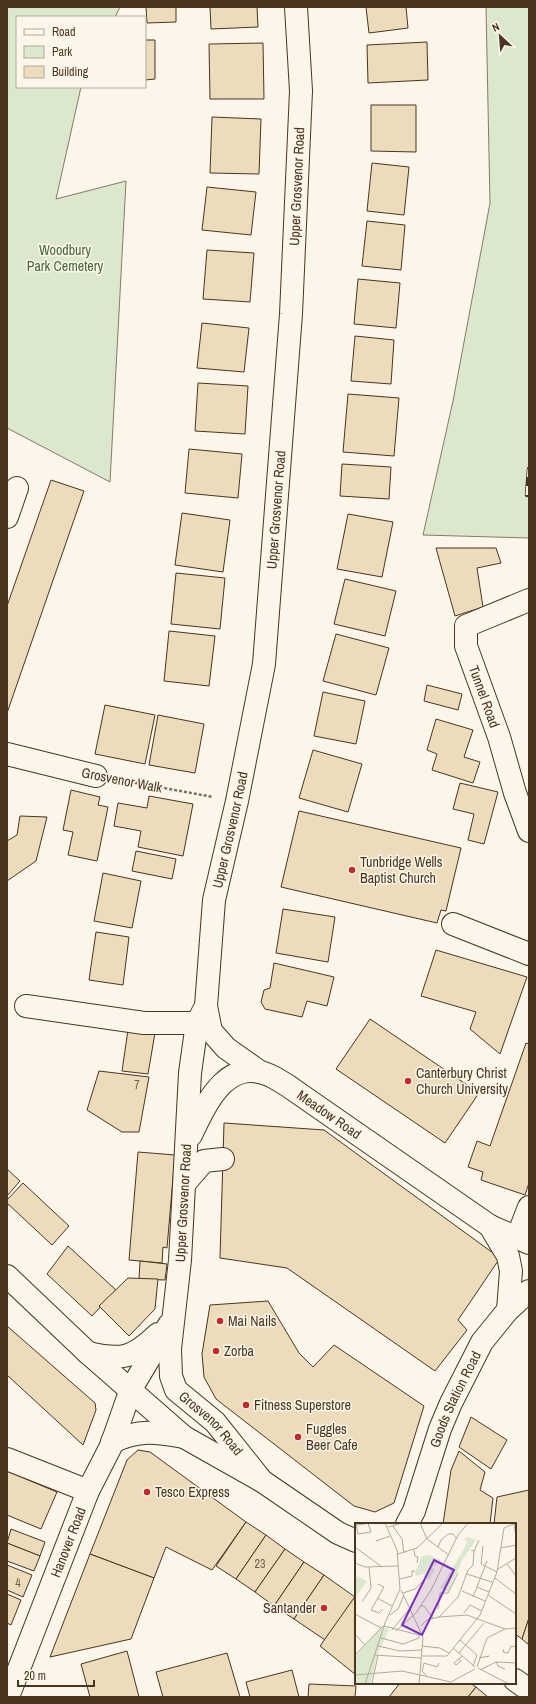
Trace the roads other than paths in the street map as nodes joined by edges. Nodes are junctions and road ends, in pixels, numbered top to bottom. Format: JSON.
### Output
{"nodes":[{"id":1,"x":296,"y":7,"type":"edge"},
{"id":2,"x":17,"y":488,"type":"dead end"},
{"id":3,"x":7,"y":516,"type":"edge"},
{"id":4,"x":529,"y":600,"type":"edge"},
{"id":5,"x":7,"y":754,"type":"edge"},
{"id":6,"x":96,"y":776,"type":"road end"},
{"id":7,"x":529,"y":831,"type":"edge"},
{"id":8,"x":453,"y":924,"type":"dead end"},
{"id":9,"x":529,"y":954,"type":"edge"},
{"id":10,"x":26,"y":1006,"type":"dead end"},
{"id":11,"x":202,"y":1015,"type":"junction"},
{"id":12,"x":260,"y":1072,"type":"junction"},
{"id":13,"x":186,"y":1145,"type":"junction"},
{"id":14,"x":223,"y":1159,"type":"dead end"},
{"id":15,"x":185,"y":1183,"type":"junction"},
{"id":16,"x":529,"y":1207,"type":"edge"},
{"id":17,"x":490,"y":1226,"type":"junction"},
{"id":18,"x":523,"y":1240,"type":"edge"},
{"id":19,"x":7,"y":1276,"type":"edge"},
{"id":20,"x":529,"y":1291,"type":"edge"},
{"id":21,"x":508,"y":1310,"type":"junction"},
{"id":22,"x":173,"y":1319,"type":"junction"},
{"id":23,"x":88,"y":1353,"type":"junction"},
{"id":24,"x":131,"y":1389,"type":"junction"},
{"id":25,"x":184,"y":1437,"type":"junction"},
{"id":26,"x":112,"y":1442,"type":"junction"},
{"id":27,"x":7,"y":1459,"type":"edge"},
{"id":28,"x":262,"y":1481,"type":"junction"},
{"id":29,"x":88,"y":1491,"type":"junction"},
{"id":30,"x":408,"y":1523,"type":"edge"},
{"id":31,"x":347,"y":1537,"type":"edge"},
{"id":32,"x":355,"y":1555,"type":"edge"},
{"id":33,"x":516,"y":1681,"type":"edge"},
{"id":34,"x":529,"y":1690,"type":"edge"},
{"id":35,"x":8,"y":1697,"type":"edge"}],
"edges":[{"from":1,"to":11,"type":"street","name":"Upper Grosvenor Road"},
{"from":2,"to":3,"type":"street"},
{"from":4,"to":7,"type":"street","name":"Tunnel Road"},
{"from":5,"to":6,"type":"street","name":"Grosvenor Walk"},
{"from":8,"to":9,"type":"street"},
{"from":10,"to":11,"type":"street"},
{"from":11,"to":12,"type":"street","name":"Upper Grosvenor Road"},
{"from":11,"to":13,"type":"street","name":"Upper Grosvenor Road"},
{"from":12,"to":13,"type":"street","name":"Meadow Road"},
{"from":12,"to":17,"type":"street","name":"Meadow Road"},
{"from":13,"to":15,"type":"street","name":"Upper Grosvenor Road"},
{"from":14,"to":15,"type":"street"},
{"from":15,"to":22,"type":"street","name":"Upper Grosvenor Road"},
{"from":16,"to":18,"type":"street"},
{"from":17,"to":18,"type":"street","name":"Meadow Road"},
{"from":17,"to":21,"type":"street","name":"Meadow Road"},
{"from":19,"to":23,"type":"street","name":"Grosvenor Road"},
{"from":20,"to":21,"type":"street","name":"Goods Station Road"},
{"from":21,"to":30,"type":"street","name":"Goods Station Road"},
{"from":22,"to":23,"type":"street"},
{"from":22,"to":24,"type":"street","name":"Upper Grosvenor Road"},
{"from":22,"to":28,"type":"street","name":"Grosvenor Road"},
{"from":23,"to":24,"type":"street","name":"Grosvenor Road"},
{"from":24,"to":25,"type":"street","name":"Grosvenor Road"},
{"from":24,"to":26,"type":"street","name":"Hanover Road"},
{"from":25,"to":26,"type":"street","name":"Grosvenor Road"},
{"from":25,"to":28,"type":"street","name":"Grosvenor Road"},
{"from":26,"to":29,"type":"street","name":"Hanover Road"},
{"from":27,"to":29,"type":"street"},
{"from":28,"to":31,"type":"street","name":"Grosvenor Road"},
{"from":29,"to":35,"type":"street","name":"Hanover Road"},
{"from":31,"to":32,"type":"street","name":"Grosvenor Road"},
{"from":33,"to":34,"type":"street"}]}
